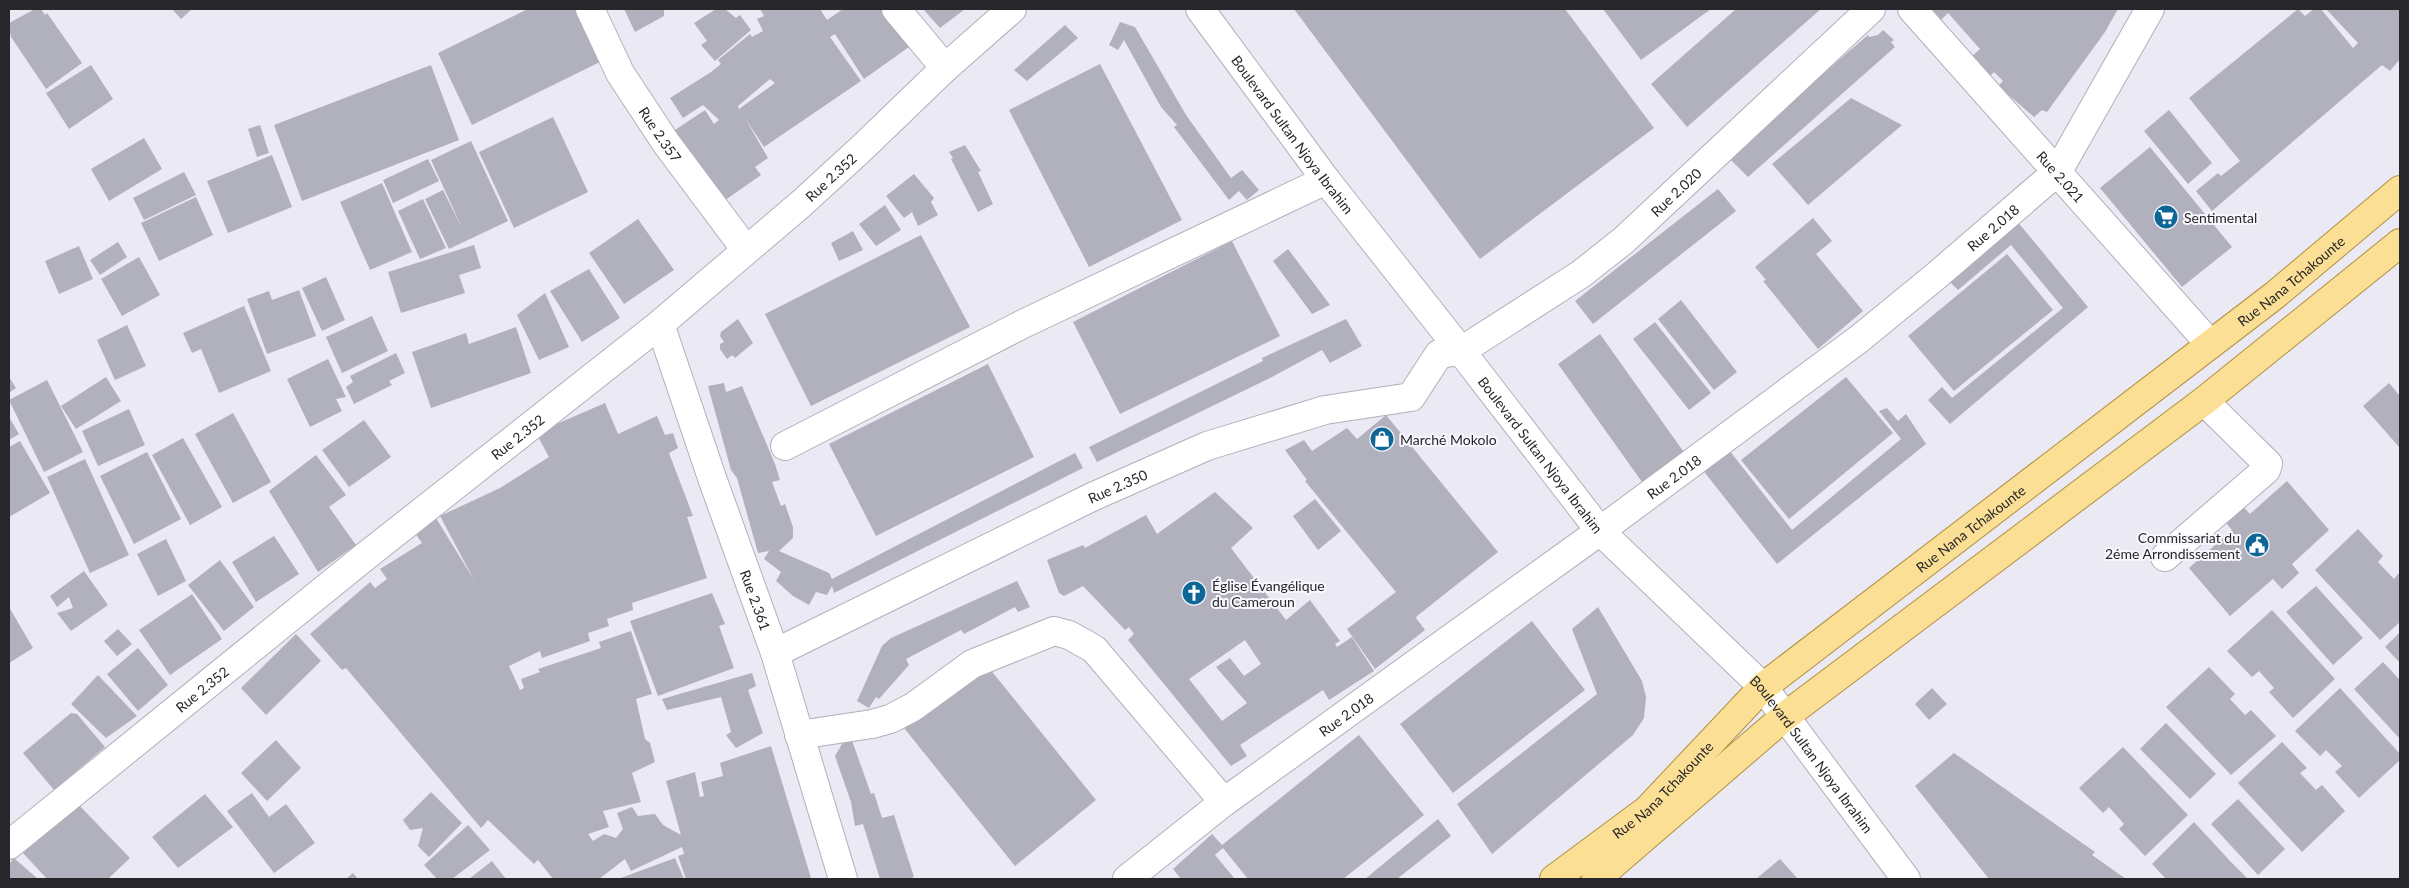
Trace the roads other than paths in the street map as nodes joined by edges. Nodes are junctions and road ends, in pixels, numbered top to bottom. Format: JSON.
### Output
{"nodes":[{"id":1,"x":590,"y":9,"type":"edge"},
{"id":2,"x":896,"y":9,"type":"edge"},
{"id":3,"x":1012,"y":9,"type":"edge"},
{"id":4,"x":1200,"y":9,"type":"edge"},
{"id":5,"x":1870,"y":9,"type":"edge"},
{"id":6,"x":1912,"y":9,"type":"edge"},
{"id":7,"x":2150,"y":9,"type":"edge"},
{"id":8,"x":945,"y":68,"type":"junction"},
{"id":9,"x":2058,"y":171,"type":"junction"},
{"id":10,"x":1326,"y":180,"type":"junction"},
{"id":11,"x":2400,"y":190,"type":"edge"},
{"id":12,"x":2400,"y":243,"type":"edge"},
{"id":13,"x":746,"y":250,"type":"junction"},
{"id":14,"x":2275,"y":295,"type":"junction"},
{"id":15,"x":660,"y":324,"type":"junction"},
{"id":16,"x":2297,"y":326,"type":"junction"},
{"id":17,"x":2210,"y":344,"type":"junction"},
{"id":18,"x":1461,"y":351,"type":"junction"},
{"id":19,"x":2204,"y":400,"type":"junction"},
{"id":20,"x":785,"y":446,"type":"dead end"},
{"id":21,"x":1600,"y":531,"type":"junction"},
{"id":22,"x":2165,"y":557,"type":"dead end"},
{"id":23,"x":775,"y":653,"type":"junction"},
{"id":24,"x":1763,"y":687,"type":"junction"},
{"id":25,"x":1784,"y":717,"type":"junction"},
{"id":26,"x":799,"y":735,"type":"junction"},
{"id":27,"x":1224,"y":802,"type":"junction"},
{"id":28,"x":9,"y":845,"type":"edge"},
{"id":29,"x":843,"y":879,"type":"edge"},
{"id":30,"x":1127,"y":879,"type":"edge"},
{"id":31,"x":1554,"y":879,"type":"edge"},
{"id":32,"x":1596,"y":879,"type":"edge"},
{"id":33,"x":1906,"y":879,"type":"edge"}],
"edges":[{"from":1,"to":13,"type":"street","name":"Rue 2.357"},
{"from":2,"to":8,"type":"street"},
{"from":3,"to":8,"type":"street","name":"Rue 2.352"},
{"from":4,"to":10,"type":"street","name":"Boulevard Sultan Njoya Ibrahim"},
{"from":5,"to":18,"type":"street","name":"Rue 2.020"},
{"from":6,"to":9,"type":"street","name":"Rue 2.021"},
{"from":7,"to":9,"type":"street","name":"Rue 2.018"},
{"from":8,"to":13,"type":"street","name":"Rue 2.352"},
{"from":9,"to":17,"type":"street","name":"Rue 2.021"},
{"from":9,"to":21,"type":"street","name":"Rue 2.018"},
{"from":10,"to":18,"type":"street","name":"Boulevard Sultan Njoya Ibrahim"},
{"from":10,"to":20,"type":"street"},
{"from":11,"to":14,"type":"main road","name":"Rue Nana Tchakounte"},
{"from":12,"to":16,"type":"main road","name":"Rue Nana Tchakounte"},
{"from":13,"to":15,"type":"street","name":"Rue 2.352"},
{"from":14,"to":16,"type":"main road"},
{"from":14,"to":17,"type":"main road","name":"Rue Nana Tchakounte"},
{"from":15,"to":23,"type":"street","name":"Rue 2.361"},
{"from":15,"to":28,"type":"street","name":"Rue 2.352"},
{"from":16,"to":19,"type":"main road","name":"Rue Nana Tchakounte"},
{"from":17,"to":24,"type":"main road","name":"Rue Nana Tchakounte"},
{"from":18,"to":21,"type":"street","name":"Boulevard Sultan Njoya Ibrahim"},
{"from":18,"to":23,"type":"street","name":"Rue 2.350"},
{"from":19,"to":22,"type":"street"},
{"from":19,"to":25,"type":"main road","name":"Rue Nana Tchakounte"},
{"from":21,"to":24,"type":"street","name":"Boulevard Sultan Njoya Ibrahim"},
{"from":21,"to":27,"type":"street","name":"Rue 2.018"},
{"from":23,"to":26,"type":"street","name":"Rue 2.361"},
{"from":24,"to":25,"type":"street","name":"Boulevard Sultan Njoya Ibrahim"},
{"from":24,"to":31,"type":"main road","name":"Rue Nana Tchakounte"},
{"from":25,"to":32,"type":"main road","name":"Rue Nana Tchakounte"},
{"from":25,"to":33,"type":"street","name":"Boulevard Sultan Njoya Ibrahim"},
{"from":26,"to":27,"type":"street"},
{"from":26,"to":29,"type":"street","name":"Rue 2.361"},
{"from":27,"to":30,"type":"street","name":"Rue 2.018"}]}
